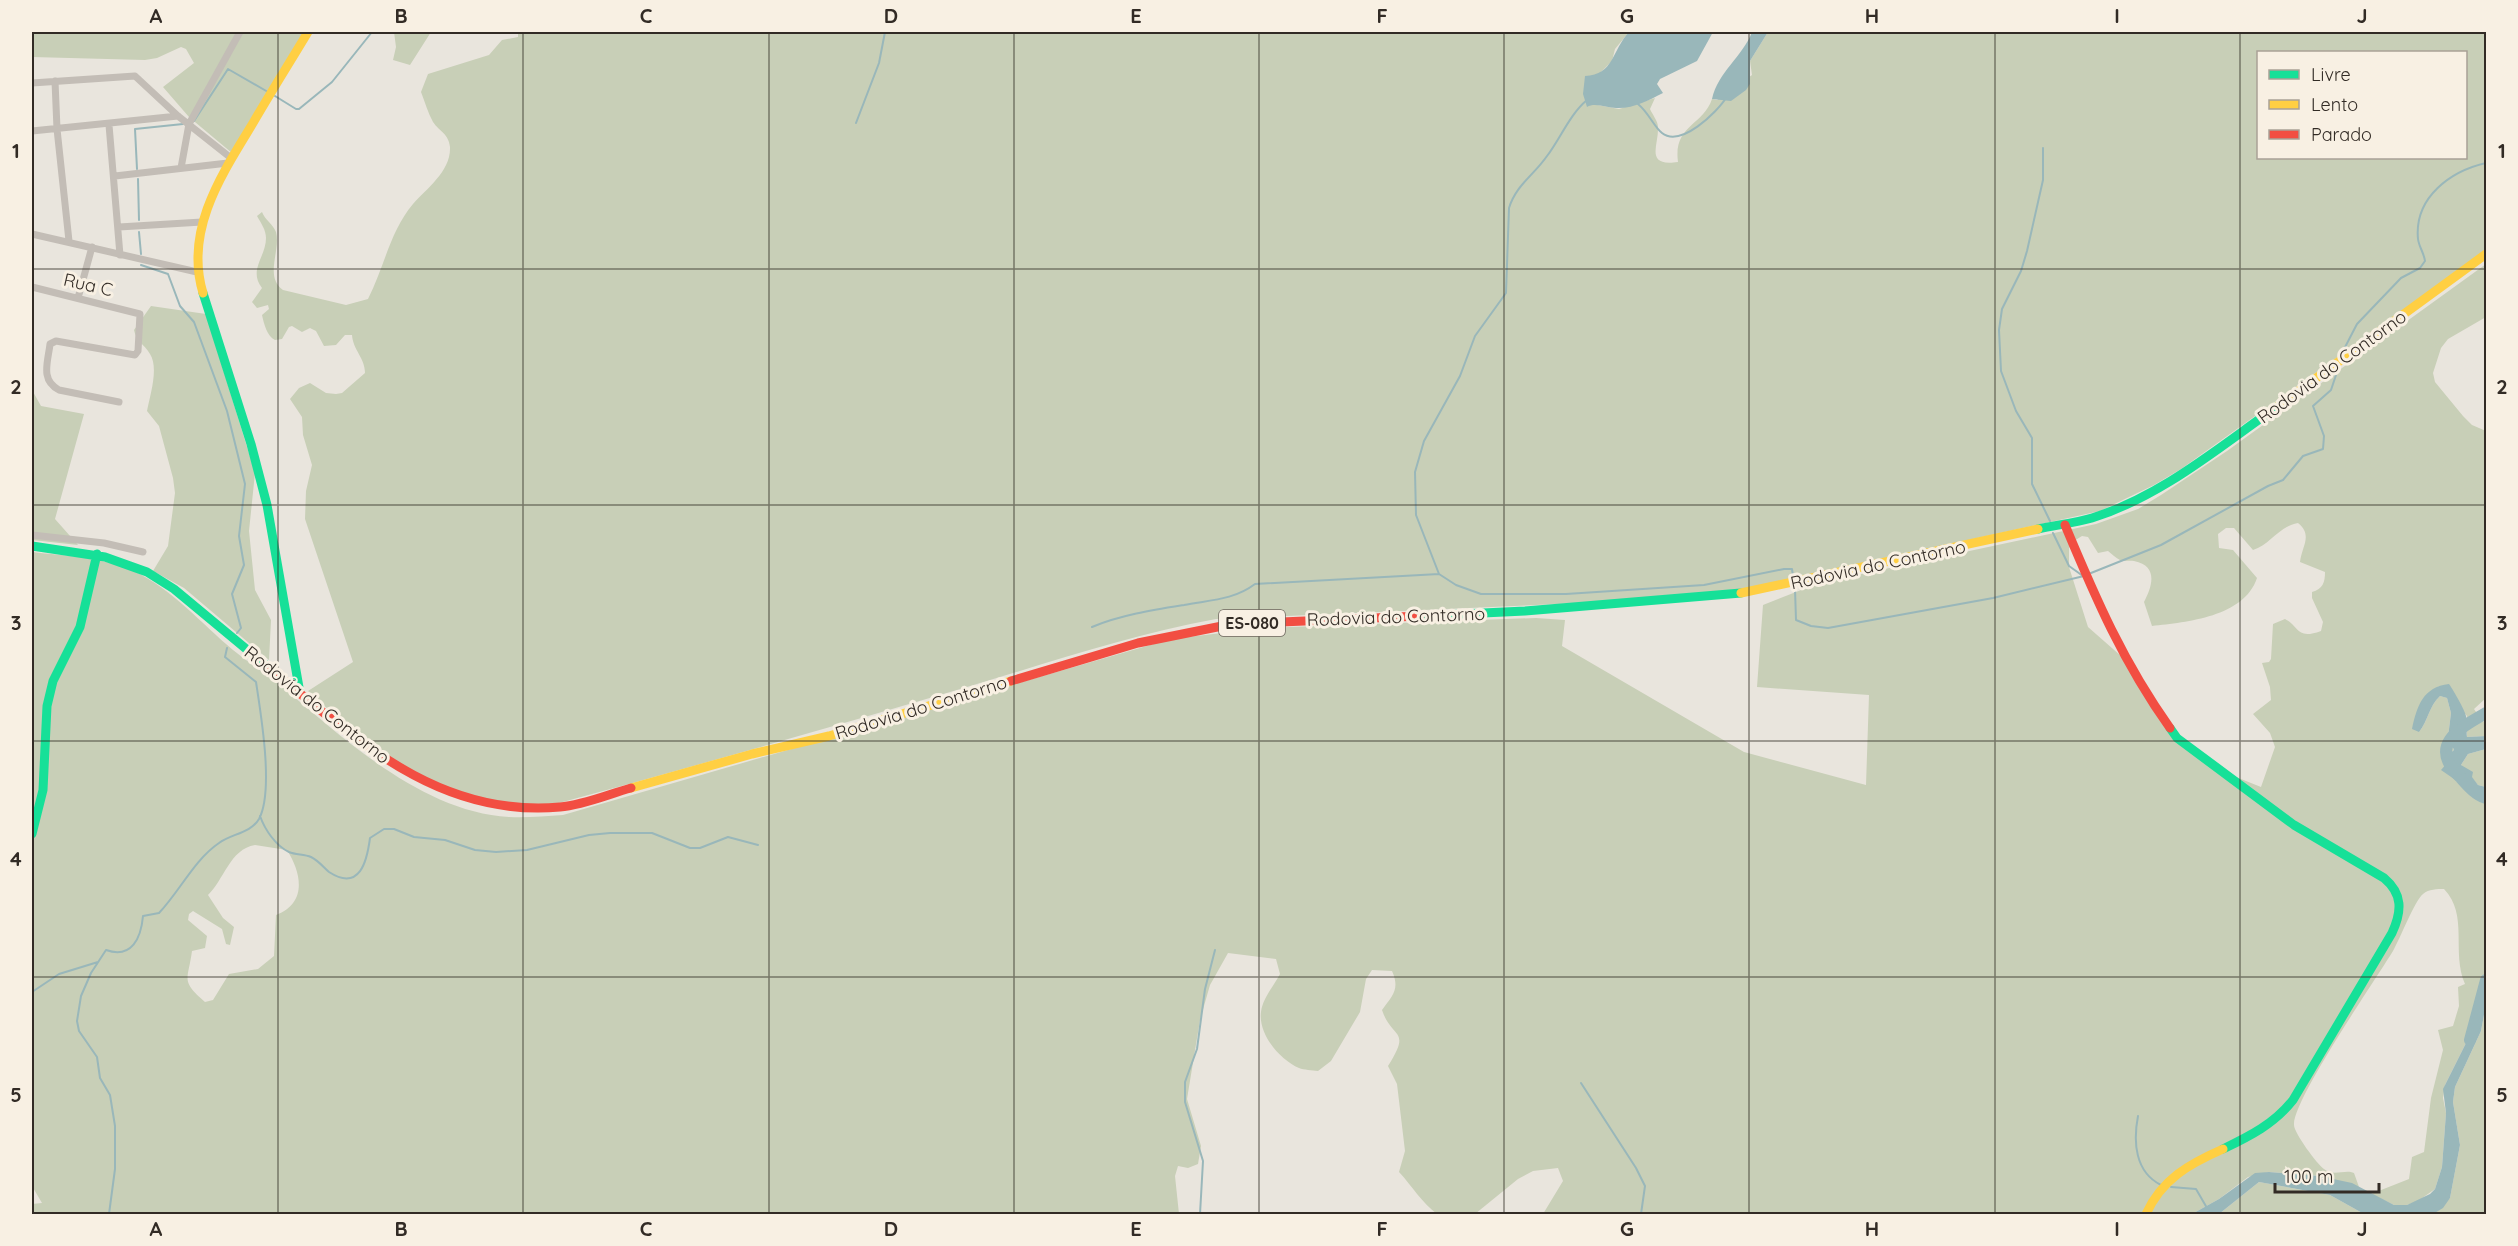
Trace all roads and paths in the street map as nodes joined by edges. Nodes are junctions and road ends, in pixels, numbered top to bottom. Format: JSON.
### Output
{"nodes":[{"id":1,"x":240,"y":32,"type":"edge"},
{"id":2,"x":308,"y":32,"type":"edge"},
{"id":3,"x":55,"y":81,"type":"junction"},
{"id":4,"x":32,"y":83,"type":"edge"},
{"id":5,"x":178,"y":116,"type":"junction"},
{"id":6,"x":189,"y":124,"type":"junction"},
{"id":7,"x":109,"y":125,"type":"junction"},
{"id":8,"x":57,"y":129,"type":"junction"},
{"id":9,"x":32,"y":131,"type":"edge"},
{"id":10,"x":230,"y":160,"type":"junction"},
{"id":11,"x":181,"y":168,"type":"junction"},
{"id":12,"x":115,"y":176,"type":"junction"},
{"id":13,"x":202,"y":222,"type":"junction"},
{"id":14,"x":119,"y":227,"type":"junction"},
{"id":15,"x":32,"y":234,"type":"edge"},
{"id":16,"x":69,"y":241,"type":"junction"},
{"id":17,"x":92,"y":247,"type":"junction"},
{"id":18,"x":2487,"y":254,"type":"edge"},
{"id":19,"x":120,"y":255,"type":"junction"},
{"id":20,"x":197,"y":273,"type":"junction"},
{"id":21,"x":32,"y":288,"type":"edge"},
{"id":22,"x":78,"y":298,"type":"junction"},
{"id":23,"x":119,"y":402,"type":"dead end"},
{"id":24,"x":2064,"y":525,"type":"junction"},
{"id":25,"x":32,"y":535,"type":"edge"},
{"id":26,"x":32,"y":546,"type":"edge"},
{"id":27,"x":142,"y":552,"type":"dead end"},
{"id":28,"x":97,"y":554,"type":"junction"},
{"id":29,"x":300,"y":693,"type":"junction"},
{"id":30,"x":32,"y":834,"type":"edge"},
{"id":31,"x":2146,"y":1215,"type":"edge"}],
"edges":[{"from":1,"to":6,"type":"street"},
{"from":2,"to":10,"type":"main road"},
{"from":3,"to":4,"type":"street"},
{"from":3,"to":5,"type":"street"},
{"from":3,"to":8,"type":"street"},
{"from":5,"to":6,"type":"street"},
{"from":5,"to":7,"type":"street"},
{"from":6,"to":10,"type":"street"},
{"from":6,"to":11,"type":"street"},
{"from":7,"to":8,"type":"street"},
{"from":7,"to":12,"type":"street"},
{"from":8,"to":9,"type":"street"},
{"from":8,"to":16,"type":"street"},
{"from":10,"to":11,"type":"street"},
{"from":10,"to":13,"type":"main road"},
{"from":11,"to":12,"type":"street"},
{"from":12,"to":14,"type":"street"},
{"from":13,"to":14,"type":"street"},
{"from":13,"to":20,"type":"main road"},
{"from":14,"to":19,"type":"street"},
{"from":15,"to":16,"type":"street"},
{"from":16,"to":17,"type":"street"},
{"from":17,"to":19,"type":"street"},
{"from":17,"to":22,"type":"street"},
{"from":18,"to":24,"type":"main road","name":"Rodovia do Contorno","number":"ES-080"},
{"from":19,"to":20,"type":"street"},
{"from":20,"to":29,"type":"main road"},
{"from":21,"to":22,"type":"street","name":"Rua C"},
{"from":22,"to":23,"type":"street","name":"Rua C"},
{"from":24,"to":29,"type":"main road","name":"Rodovia do Contorno","number":"ES-080"},
{"from":24,"to":31,"type":"main road"},
{"from":25,"to":27,"type":"street"},
{"from":26,"to":28,"type":"main road","name":"Rodovia do Contorno","number":"ES-080"},
{"from":28,"to":29,"type":"main road","name":"Rodovia do Contorno","number":"ES-080"},
{"from":28,"to":30,"type":"main road"}]}
